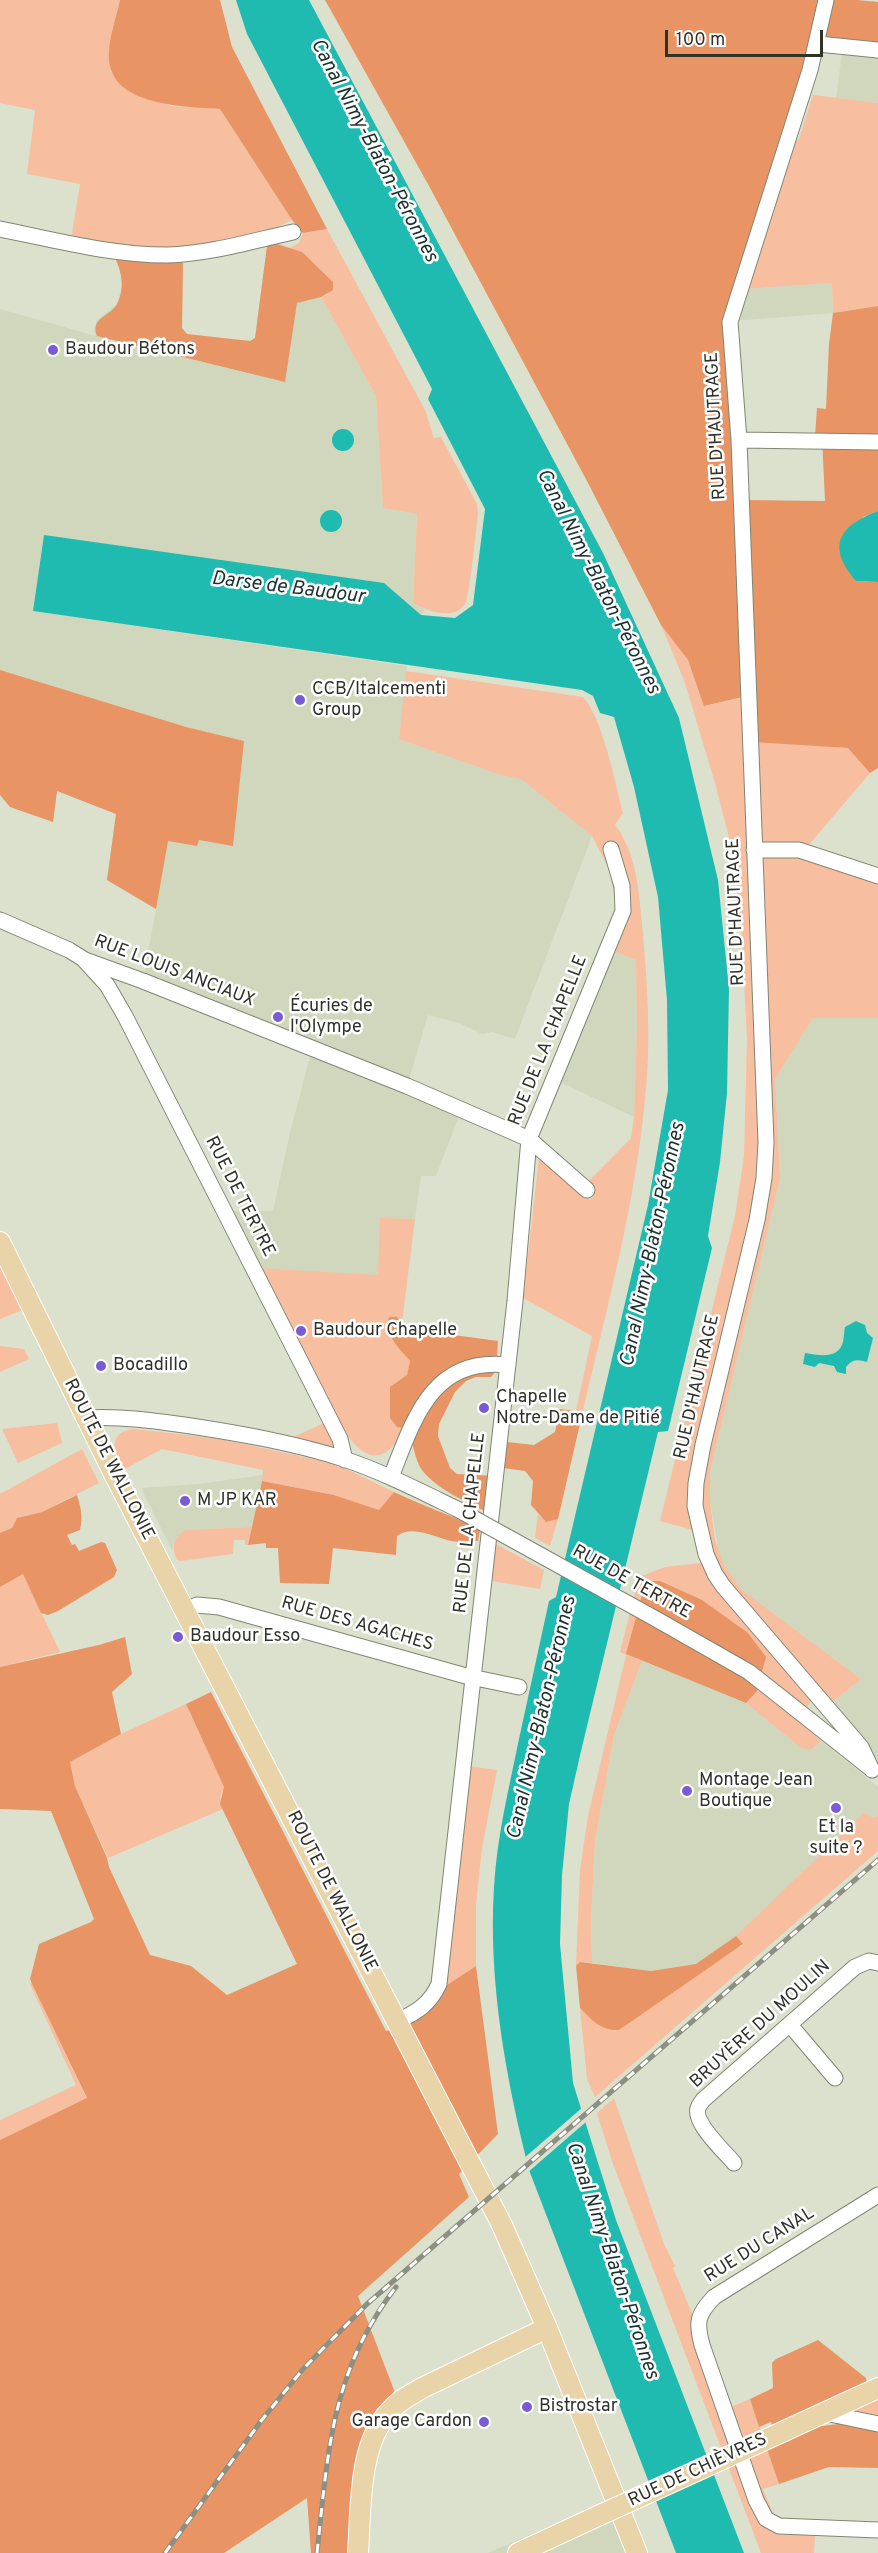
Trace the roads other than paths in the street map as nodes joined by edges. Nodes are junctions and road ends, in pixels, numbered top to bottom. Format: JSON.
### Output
{"nodes":[{"id":1,"x":826,"y":0,"type":"edge"},
{"id":2,"x":818,"y":44,"type":"junction"},
{"id":3,"x":878,"y":50,"type":"edge"},
{"id":4,"x":0,"y":228,"type":"edge"},
{"id":5,"x":293,"y":232,"type":"dead end"},
{"id":6,"x":739,"y":440,"type":"junction"},
{"id":7,"x":878,"y":442,"type":"edge"},
{"id":8,"x":611,"y":849,"type":"dead end"},
{"id":9,"x":754,"y":850,"type":"junction"},
{"id":10,"x":878,"y":876,"type":"edge"},
{"id":11,"x":0,"y":921,"type":"edge"},
{"id":12,"x":85,"y":960,"type":"junction"},
{"id":13,"x":529,"y":1139,"type":"junction"},
{"id":14,"x":587,"y":1190,"type":"dead end"},
{"id":15,"x":0,"y":1242,"type":"edge"},
{"id":16,"x":508,"y":1365,"type":"junction"},
{"id":17,"x":86,"y":1418,"type":"junction"},
{"id":18,"x":345,"y":1460,"type":"junction"},
{"id":19,"x":391,"y":1477,"type":"junction"},
{"id":20,"x":185,"y":1611,"type":"junction"},
{"id":21,"x":474,"y":1677,"type":"junction"},
{"id":22,"x":519,"y":1687,"type":"dead end"},
{"id":23,"x":816,"y":1695,"type":"junction"},
{"id":24,"x":831,"y":1712,"type":"junction"},
{"id":25,"x":815,"y":1724,"type":"junction"},
{"id":26,"x":875,"y":1772,"type":"edge"},
{"id":27,"x":878,"y":1963,"type":"edge"},
{"id":28,"x":398,"y":2021,"type":"junction"},
{"id":29,"x":790,"y":2026,"type":"junction"},
{"id":30,"x":836,"y":2078,"type":"dead end"},
{"id":31,"x":734,"y":2163,"type":"dead end"},
{"id":32,"x":878,"y":2195,"type":"edge"},
{"id":33,"x":547,"y":2328,"type":"junction"},
{"id":34,"x":878,"y":2388,"type":"edge"},
{"id":35,"x":825,"y":2413,"type":"junction"},
{"id":36,"x":878,"y":2424,"type":"edge"},
{"id":37,"x":878,"y":2530,"type":"edge"},
{"id":38,"x":358,"y":2553,"type":"edge"},
{"id":39,"x":518,"y":2553,"type":"edge"},
{"id":40,"x":637,"y":2553,"type":"edge"}],
"edges":[{"from":1,"to":2,"type":"street","name":"RUE D'HAUTRAGE"},
{"from":2,"to":3,"type":"street"},
{"from":2,"to":6,"type":"street","name":"RUE D'HAUTRAGE"},
{"from":4,"to":5,"type":"street"},
{"from":6,"to":7,"type":"street"},
{"from":6,"to":9,"type":"street","name":"RUE D'HAUTRAGE"},
{"from":8,"to":13,"type":"street","name":"RUE DE LA CHAPELLE"},
{"from":9,"to":10,"type":"street"},
{"from":9,"to":23,"type":"street","name":"RUE D'HAUTRAGE"},
{"from":11,"to":12,"type":"street","name":"RUE LOUIS ANCIAUX"},
{"from":12,"to":13,"type":"street","name":"RUE LOUIS ANCIAUX"},
{"from":12,"to":18,"type":"street","name":"RUE DE TERTRE"},
{"from":13,"to":14,"type":"street","name":"RUE LOUIS ANCIAUX"},
{"from":13,"to":16,"type":"street","name":"RUE DE LA CHAPELLE"},
{"from":15,"to":17,"type":"main road","name":"ROUTE DE WALLONIE"},
{"from":16,"to":19,"type":"street"},
{"from":16,"to":21,"type":"street","name":"RUE DE LA CHAPELLE"},
{"from":17,"to":18,"type":"street","name":"RUE DE TERTRE"},
{"from":17,"to":20,"type":"main road","name":"ROUTE DE WALLONIE"},
{"from":18,"to":19,"type":"street","name":"RUE DE TERTRE"},
{"from":19,"to":25,"type":"street","name":"RUE DE TERTRE","bridge":true},
{"from":20,"to":21,"type":"street","name":"RUE DES AGACHES"},
{"from":20,"to":28,"type":"main road","name":"ROUTE DE WALLONIE"},
{"from":21,"to":22,"type":"street","name":"RUE DES AGACHES"},
{"from":21,"to":28,"type":"street","name":"RUE DE LA CHAPELLE"},
{"from":23,"to":24,"type":"street","name":"RUE D'HAUTRAGE"},
{"from":23,"to":25,"type":"street"},
{"from":24,"to":25,"type":"street"},
{"from":24,"to":26,"type":"street","name":"RUE D'HAUTRAGE"},
{"from":25,"to":26,"type":"street","name":"RUE DE TERTRE"},
{"from":27,"to":29,"type":"street","name":"BRUYÈRE DU MOULIN"},
{"from":28,"to":33,"type":"main road","name":"ROUTE DE WALLONIE"},
{"from":29,"to":30,"type":"street"},
{"from":29,"to":31,"type":"street","name":"BRUYÈRE DU MOULIN"},
{"from":32,"to":37,"type":"street","name":"RUE DU CANAL"},
{"from":33,"to":38,"type":"main road"},
{"from":33,"to":40,"type":"main road","name":"ROUTE DE WALLONIE"},
{"from":34,"to":35,"type":"main road","name":"RUE DE CHIÈVRES"},
{"from":35,"to":36,"type":"street"},
{"from":35,"to":39,"type":"main road","name":"RUE DE CHIÈVRES","bridge":true}]}
